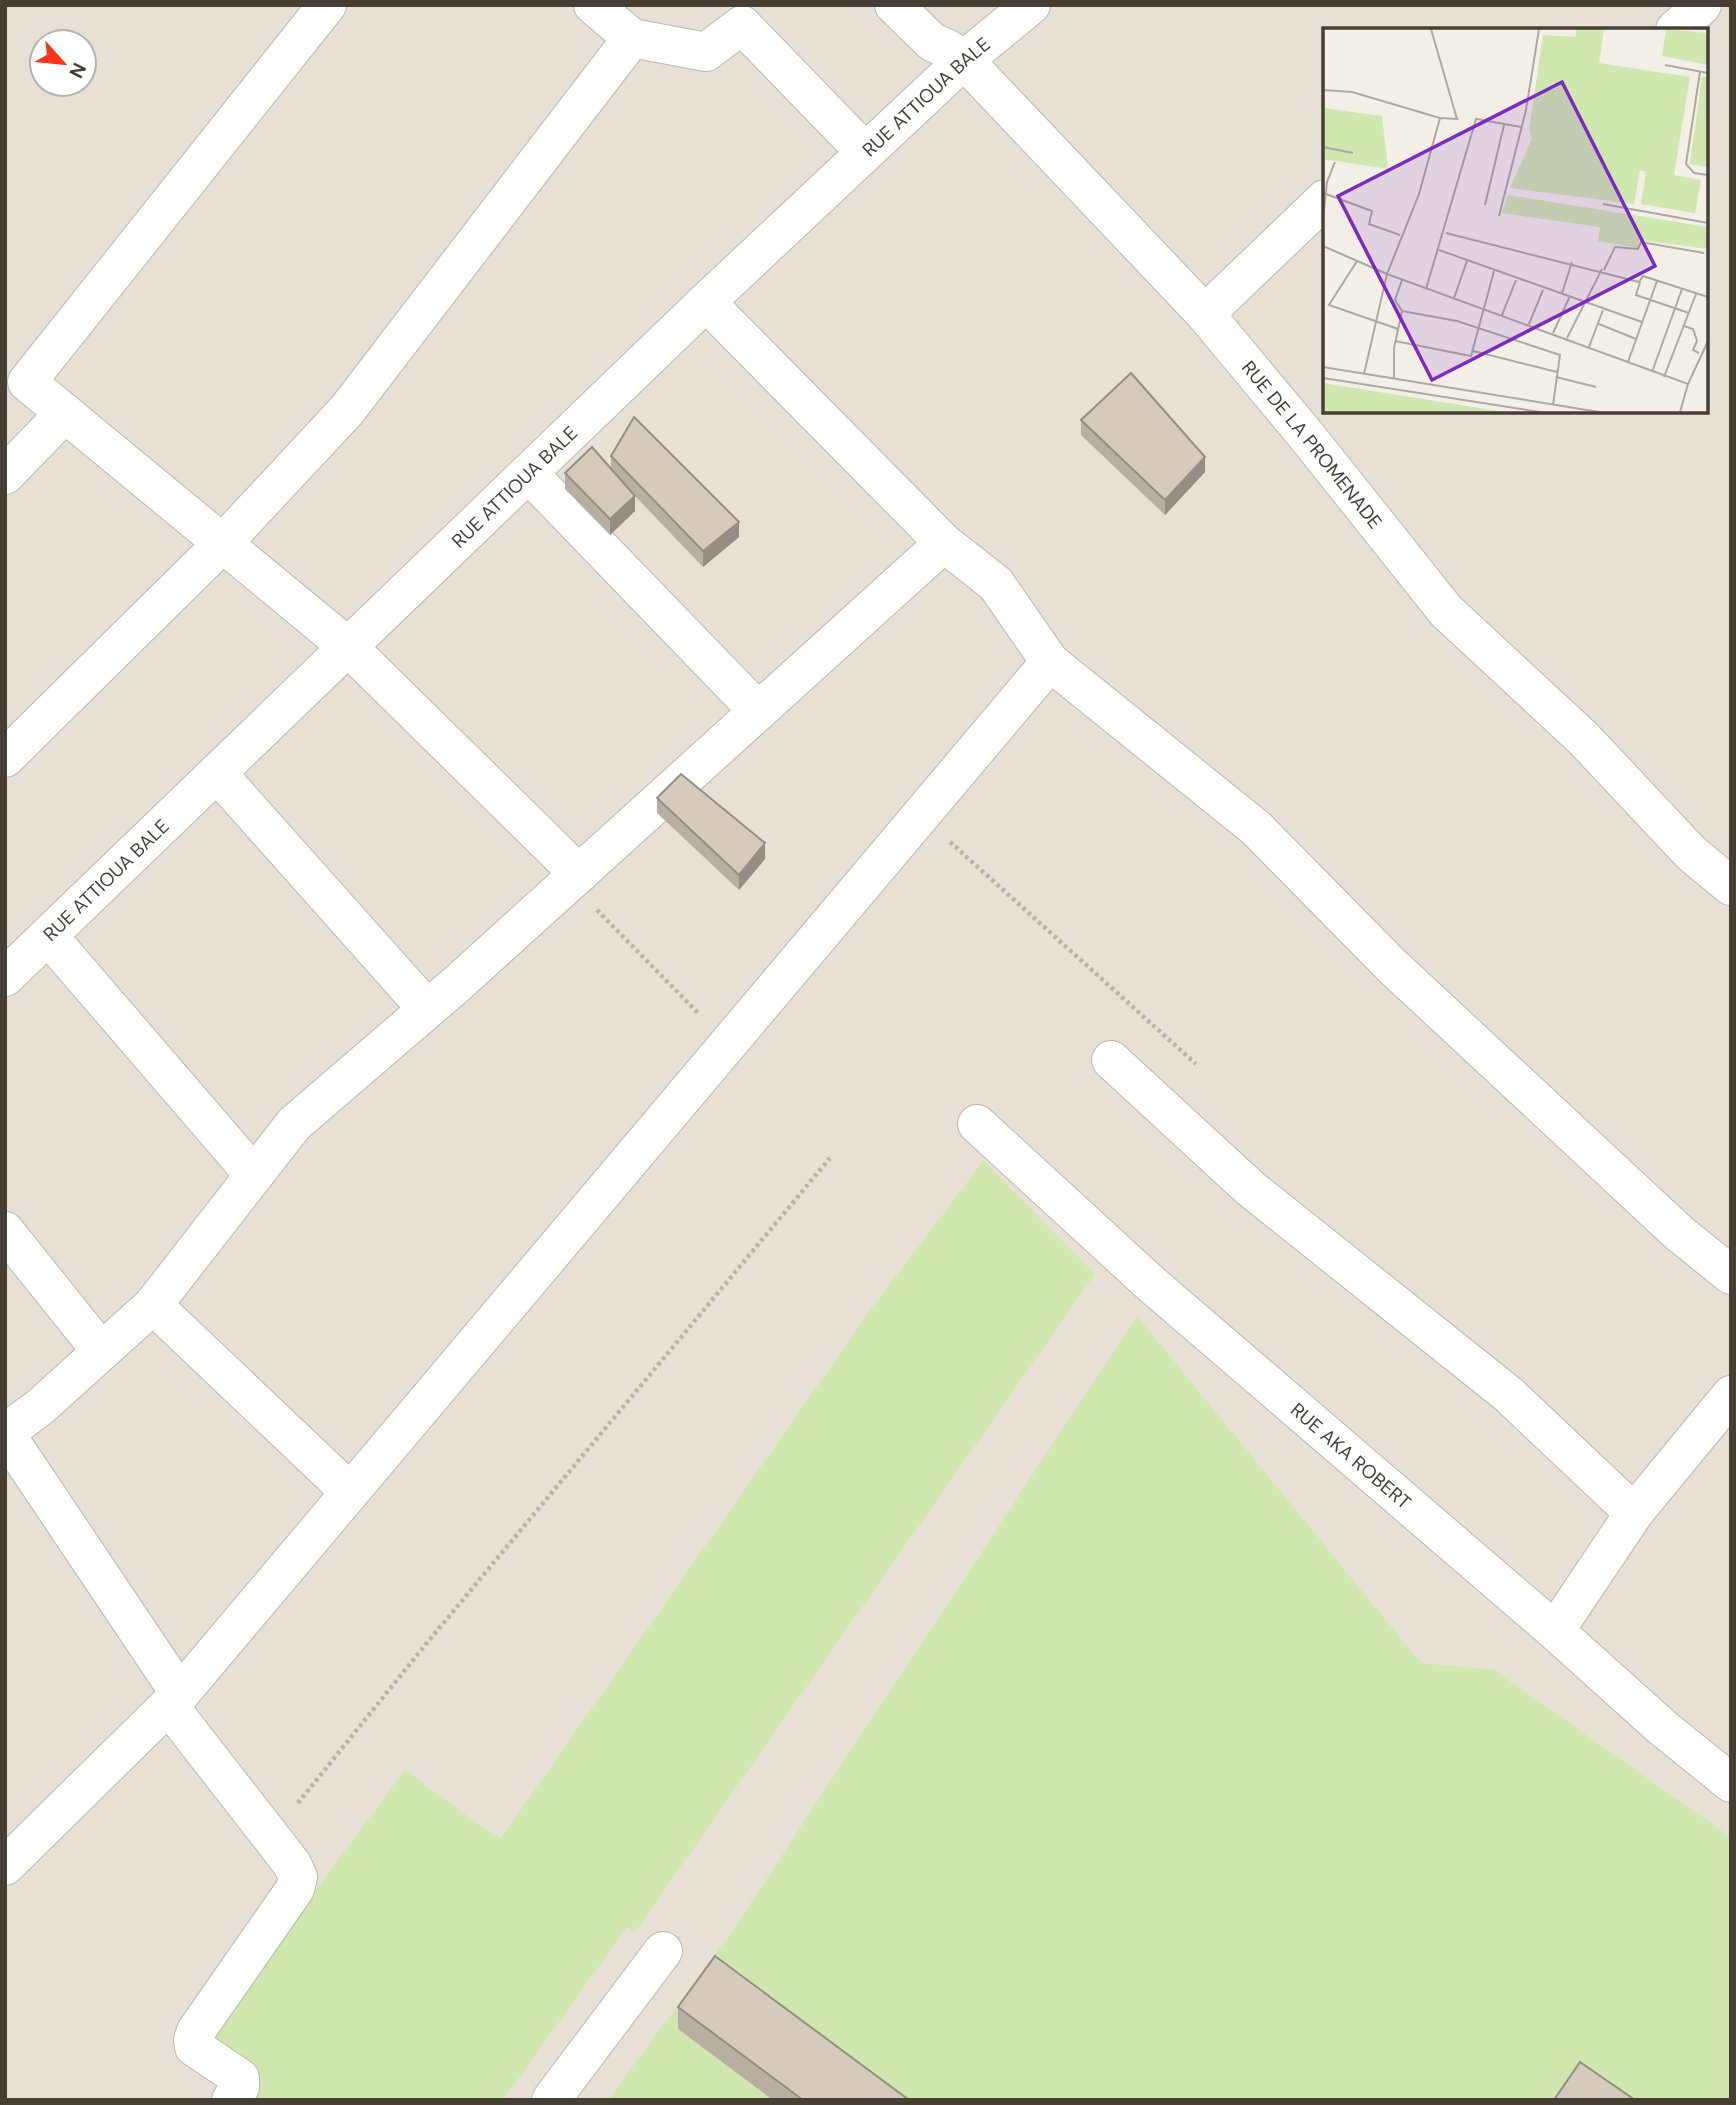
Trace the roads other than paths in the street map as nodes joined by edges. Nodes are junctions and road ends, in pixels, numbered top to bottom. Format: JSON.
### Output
{"nodes":[{"id":1,"x":327,"y":5,"type":"edge"},
{"id":2,"x":593,"y":5,"type":"edge"},
{"id":3,"x":894,"y":5,"type":"edge"},
{"id":4,"x":1031,"y":5,"type":"edge"},
{"id":5,"x":1702,"y":5,"type":"edge"},
{"id":6,"x":1677,"y":28,"type":"edge"},
{"id":7,"x":632,"y":38,"type":"junction"},
{"id":8,"x":964,"y":60,"type":"junction"},
{"id":9,"x":865,"y":152,"type":"junction"},
{"id":10,"x":1323,"y":201,"type":"edge"},
{"id":11,"x":706,"y":302,"type":"junction"},
{"id":12,"x":1205,"y":314,"type":"junction"},
{"id":13,"x":65,"y":413,"type":"junction"},
{"id":14,"x":528,"y":473,"type":"junction"},
{"id":15,"x":5,"y":475,"type":"edge"},
{"id":16,"x":223,"y":543,"type":"junction"},
{"id":17,"x":944,"y":544,"type":"junction"},
{"id":18,"x":347,"y":646,"type":"junction"},
{"id":19,"x":1050,"y":662,"type":"junction"},
{"id":20,"x":758,"y":711,"type":"junction"},
{"id":21,"x":5,"y":758,"type":"edge"},
{"id":22,"x":217,"y":773,"type":"junction"},
{"id":23,"x":574,"y":878,"type":"junction"},
{"id":24,"x":1731,"y":886,"type":"edge"},
{"id":25,"x":49,"y":937,"type":"junction"},
{"id":26,"x":5,"y":977,"type":"edge"},
{"id":27,"x":427,"y":1009,"type":"junction"},
{"id":28,"x":1111,"y":1060,"type":"dead end"},
{"id":29,"x":977,"y":1124,"type":"dead end"},
{"id":30,"x":254,"y":1175,"type":"junction"},
{"id":31,"x":5,"y":1231,"type":"edge"},
{"id":32,"x":1731,"y":1275,"type":"edge"},
{"id":33,"x":153,"y":1305,"type":"junction"},
{"id":34,"x":101,"y":1351,"type":"junction"},
{"id":35,"x":1731,"y":1395,"type":"edge"},
{"id":36,"x":5,"y":1433,"type":"edge"},
{"id":37,"x":349,"y":1492,"type":"junction"},
{"id":38,"x":1634,"y":1513,"type":"junction"},
{"id":39,"x":1555,"y":1631,"type":"junction"},
{"id":40,"x":175,"y":1700,"type":"junction"},
{"id":41,"x":1731,"y":1783,"type":"edge"},
{"id":42,"x":5,"y":1866,"type":"edge"},
{"id":43,"x":663,"y":1951,"type":"dead end"},
{"id":44,"x":230,"y":2100,"type":"edge"},
{"id":45,"x":551,"y":2100,"type":"edge"}],
"edges":[{"from":1,"to":13,"type":"street"},
{"from":2,"to":7,"type":"street"},
{"from":3,"to":8,"type":"street","name":"RUE DE LA PROMENADE"},
{"from":4,"to":8,"type":"street","name":"RUE ATTIOUA BALE"},
{"from":5,"to":6,"type":"street"},
{"from":7,"to":9,"type":"street"},
{"from":7,"to":16,"type":"street"},
{"from":8,"to":9,"type":"street","name":"RUE ATTIOUA BALE"},
{"from":8,"to":12,"type":"street","name":"RUE DE LA PROMENADE"},
{"from":9,"to":11,"type":"street","name":"RUE ATTIOUA BALE"},
{"from":10,"to":12,"type":"street"},
{"from":11,"to":14,"type":"street","name":"RUE ATTIOUA BALE"},
{"from":11,"to":17,"type":"street"},
{"from":12,"to":24,"type":"street","name":"RUE DE LA PROMENADE"},
{"from":13,"to":15,"type":"street"},
{"from":13,"to":16,"type":"street"},
{"from":14,"to":18,"type":"street","name":"RUE ATTIOUA BALE"},
{"from":14,"to":20,"type":"street"},
{"from":16,"to":18,"type":"street"},
{"from":16,"to":21,"type":"street"},
{"from":17,"to":19,"type":"street"},
{"from":17,"to":20,"type":"street"},
{"from":18,"to":22,"type":"street","name":"RUE ATTIOUA BALE"},
{"from":18,"to":23,"type":"street"},
{"from":19,"to":32,"type":"street"},
{"from":19,"to":37,"type":"street"},
{"from":20,"to":23,"type":"street"},
{"from":22,"to":25,"type":"street","name":"RUE ATTIOUA BALE"},
{"from":22,"to":27,"type":"street"},
{"from":23,"to":27,"type":"street"},
{"from":25,"to":26,"type":"street","name":"RUE ATTIOUA BALE"},
{"from":25,"to":30,"type":"street"},
{"from":27,"to":30,"type":"street"},
{"from":28,"to":38,"type":"street"},
{"from":29,"to":39,"type":"street","name":"RUE AKA ROBERT"},
{"from":30,"to":33,"type":"street"},
{"from":31,"to":34,"type":"street"},
{"from":33,"to":34,"type":"street"},
{"from":33,"to":37,"type":"street"},
{"from":34,"to":36,"type":"street"},
{"from":35,"to":38,"type":"street"},
{"from":36,"to":40,"type":"street"},
{"from":37,"to":40,"type":"street"},
{"from":38,"to":39,"type":"street"},
{"from":39,"to":41,"type":"street","name":"RUE AKA ROBERT"},
{"from":40,"to":42,"type":"street"},
{"from":40,"to":44,"type":"street"},
{"from":43,"to":45,"type":"street"}]}
